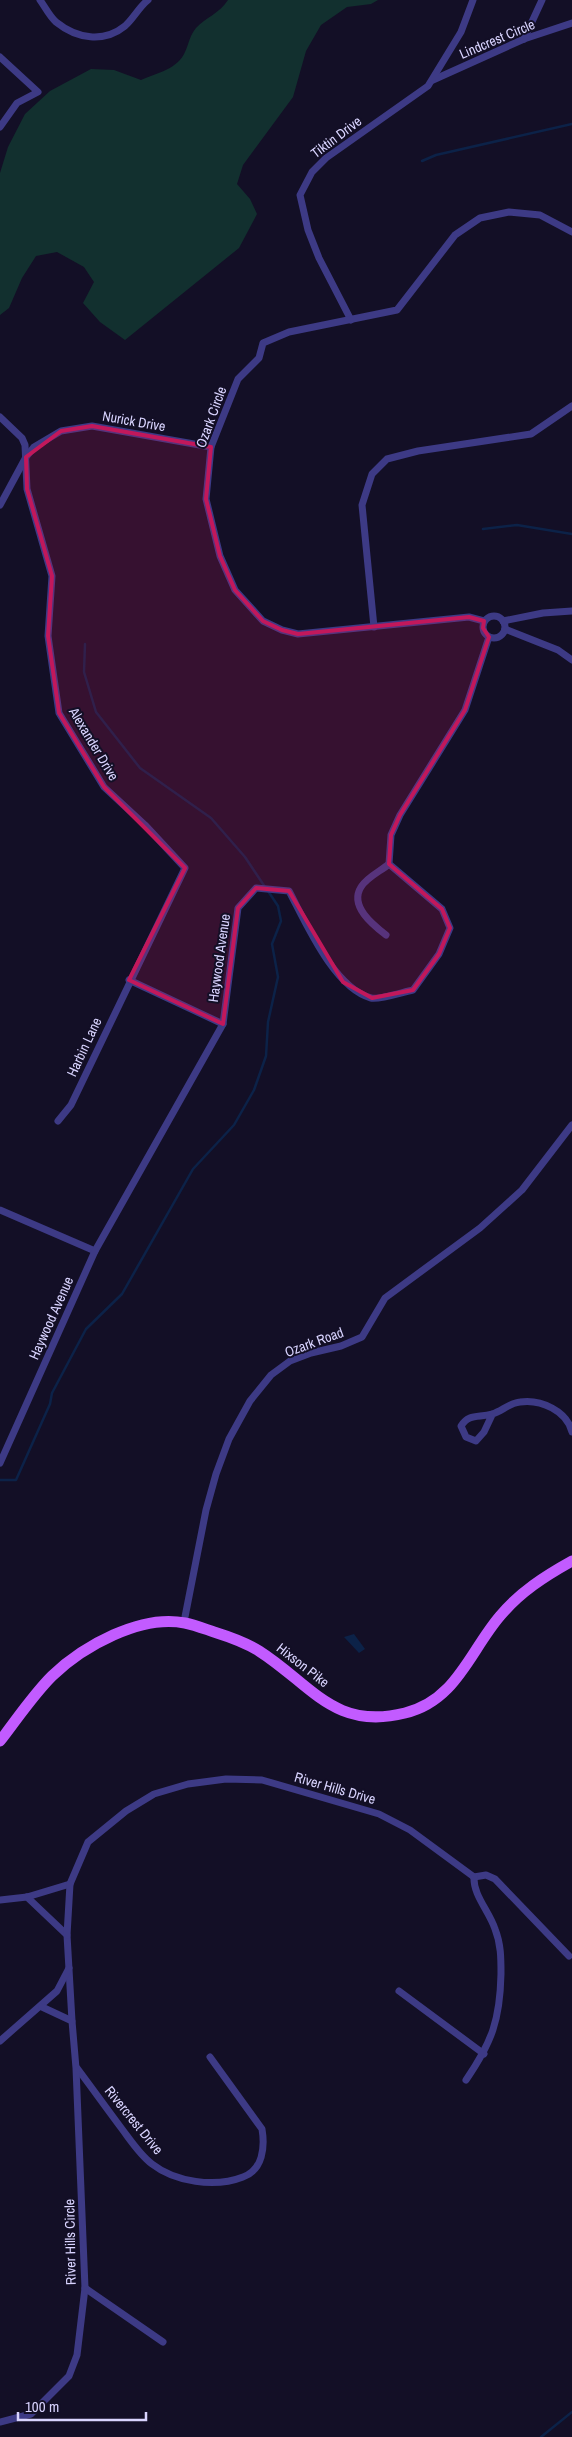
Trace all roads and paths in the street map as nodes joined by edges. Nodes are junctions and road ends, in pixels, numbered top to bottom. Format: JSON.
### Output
{"nodes":[{"id":1,"x":40,"y":0,"type":"edge"},
{"id":2,"x":148,"y":0,"type":"edge"},
{"id":3,"x":473,"y":0,"type":"edge"},
{"id":4,"x":542,"y":0,"type":"edge"},
{"id":5,"x":572,"y":23,"type":"edge"},
{"id":6,"x":524,"y":39,"type":"junction"},
{"id":7,"x":0,"y":57,"type":"edge"},
{"id":8,"x":433,"y":80,"type":"junction"},
{"id":9,"x":0,"y":127,"type":"edge"},
{"id":10,"x":572,"y":232,"type":"edge"},
{"id":11,"x":351,"y":320,"type":"junction"},
{"id":12,"x":572,"y":406,"type":"edge"},
{"id":13,"x":0,"y":417,"type":"edge"},
{"id":14,"x":211,"y":446,"type":"junction"},
{"id":15,"x":26,"y":457,"type":"junction"},
{"id":16,"x":0,"y":505,"type":"edge"},
{"id":17,"x":572,"y":611,"type":"edge"},
{"id":18,"x":484,"y":621,"type":"junction"},
{"id":19,"x":503,"y":621,"type":"junction"},
{"id":20,"x":374,"y":627,"type":"junction"},
{"id":21,"x":505,"y":629,"type":"junction"},
{"id":22,"x":489,"y":637,"type":"junction"},
{"id":23,"x":572,"y":660,"type":"edge"},
{"id":24,"x":389,"y":864,"type":"junction"},
{"id":25,"x":386,"y":935,"type":"dead end"},
{"id":26,"x":129,"y":980,"type":"junction"},
{"id":27,"x":223,"y":1024,"type":"junction"},
{"id":28,"x":58,"y":1122,"type":"dead end"},
{"id":29,"x":572,"y":1125,"type":"edge"},
{"id":30,"x":0,"y":1210,"type":"edge"},
{"id":31,"x":95,"y":1251,"type":"junction"},
{"id":32,"x":492,"y":1414,"type":"junction"},
{"id":33,"x":572,"y":1432,"type":"edge"},
{"id":34,"x":0,"y":1462,"type":"edge"},
{"id":35,"x":572,"y":1561,"type":"edge"},
{"id":36,"x":184,"y":1622,"type":"junction"},
{"id":37,"x":0,"y":1741,"type":"edge"},
{"id":38,"x":474,"y":1877,"type":"junction"},
{"id":39,"x":70,"y":1884,"type":"junction"},
{"id":40,"x":27,"y":1897,"type":"junction"},
{"id":41,"x":0,"y":1900,"type":"edge"},
{"id":42,"x":67,"y":1935,"type":"junction"},
{"id":43,"x":569,"y":1956,"type":"dead end"},
{"id":44,"x":69,"y":1968,"type":"junction"},
{"id":45,"x":399,"y":1990,"type":"dead end"},
{"id":46,"x":42,"y":2007,"type":"junction"},
{"id":47,"x":72,"y":2021,"type":"junction"},
{"id":48,"x":0,"y":2040,"type":"edge"},
{"id":49,"x":484,"y":2054,"type":"junction"},
{"id":50,"x":210,"y":2056,"type":"dead end"},
{"id":51,"x":76,"y":2068,"type":"junction"},
{"id":52,"x":466,"y":2080,"type":"dead end"},
{"id":53,"x":85,"y":2288,"type":"junction"},
{"id":54,"x":163,"y":2342,"type":"dead end"},
{"id":55,"x":0,"y":2422,"type":"edge"}],
"edges":[{"from":1,"to":2,"type":"street"},
{"from":3,"to":8,"type":"street","name":"Tiktin Drive"},
{"from":4,"to":6,"type":"street"},
{"from":5,"to":6,"type":"street","name":"Lindcrest Circle"},
{"from":6,"to":8,"type":"street","name":"Lindcrest Circle"},
{"from":7,"to":9,"type":"street"},
{"from":8,"to":11,"type":"street","name":"Tiktin Drive"},
{"from":10,"to":11,"type":"street","name":"Ozark Circle"},
{"from":11,"to":14,"type":"street","name":"Ozark Circle"},
{"from":12,"to":20,"type":"street"},
{"from":13,"to":15,"type":"street","name":"Alexander Drive"},
{"from":14,"to":15,"type":"street","name":"Nurick Drive"},
{"from":14,"to":20,"type":"street","name":"Ozark Circle"},
{"from":15,"to":16,"type":"street","name":"Nurick Drive"},
{"from":15,"to":26,"type":"street","name":"Alexander Drive"},
{"from":17,"to":19,"type":"street"},
{"from":18,"to":19,"type":"street"},
{"from":18,"to":20,"type":"street","name":"Ozark Circle"},
{"from":18,"to":22,"type":"street"},
{"from":19,"to":21,"type":"street"},
{"from":21,"to":22,"type":"street"},
{"from":21,"to":23,"type":"street"},
{"from":22,"to":24,"type":"street"},
{"from":24,"to":25,"type":"street"},
{"from":24,"to":27,"type":"street","name":"Haywood Avenue"},
{"from":26,"to":27,"type":"street"},
{"from":26,"to":28,"type":"street","name":"Harbin Lane"},
{"from":27,"to":31,"type":"street","name":"Haywood Avenue"},
{"from":29,"to":36,"type":"street","name":"Ozark Road"},
{"from":30,"to":31,"type":"street"},
{"from":31,"to":34,"type":"street","name":"Haywood Avenue"},
{"from":32,"to":32,"type":"street"},
{"from":32,"to":33,"type":"street"},
{"from":35,"to":36,"type":"main road","name":"Hixson Pike"},
{"from":36,"to":37,"type":"main road","name":"Hixson Pike"},
{"from":38,"to":39,"type":"street","name":"River Hills Drive"},
{"from":38,"to":43,"type":"street"},
{"from":38,"to":49,"type":"street"},
{"from":39,"to":40,"type":"street"},
{"from":39,"to":42,"type":"street","name":"River Hills Circle"},
{"from":40,"to":41,"type":"street"},
{"from":40,"to":42,"type":"street"},
{"from":42,"to":44,"type":"street","name":"River Hills Circle"},
{"from":44,"to":46,"type":"street"},
{"from":44,"to":47,"type":"street","name":"River Hills Circle"},
{"from":45,"to":49,"type":"street"},
{"from":46,"to":47,"type":"street"},
{"from":46,"to":48,"type":"street"},
{"from":47,"to":51,"type":"street","name":"River Hills Circle"},
{"from":49,"to":52,"type":"street"},
{"from":50,"to":51,"type":"street","name":"Rivercrest Drive"},
{"from":51,"to":53,"type":"street","name":"River Hills Circle"},
{"from":53,"to":54,"type":"street"},
{"from":53,"to":55,"type":"street","name":"River Hills Circle"}]}
